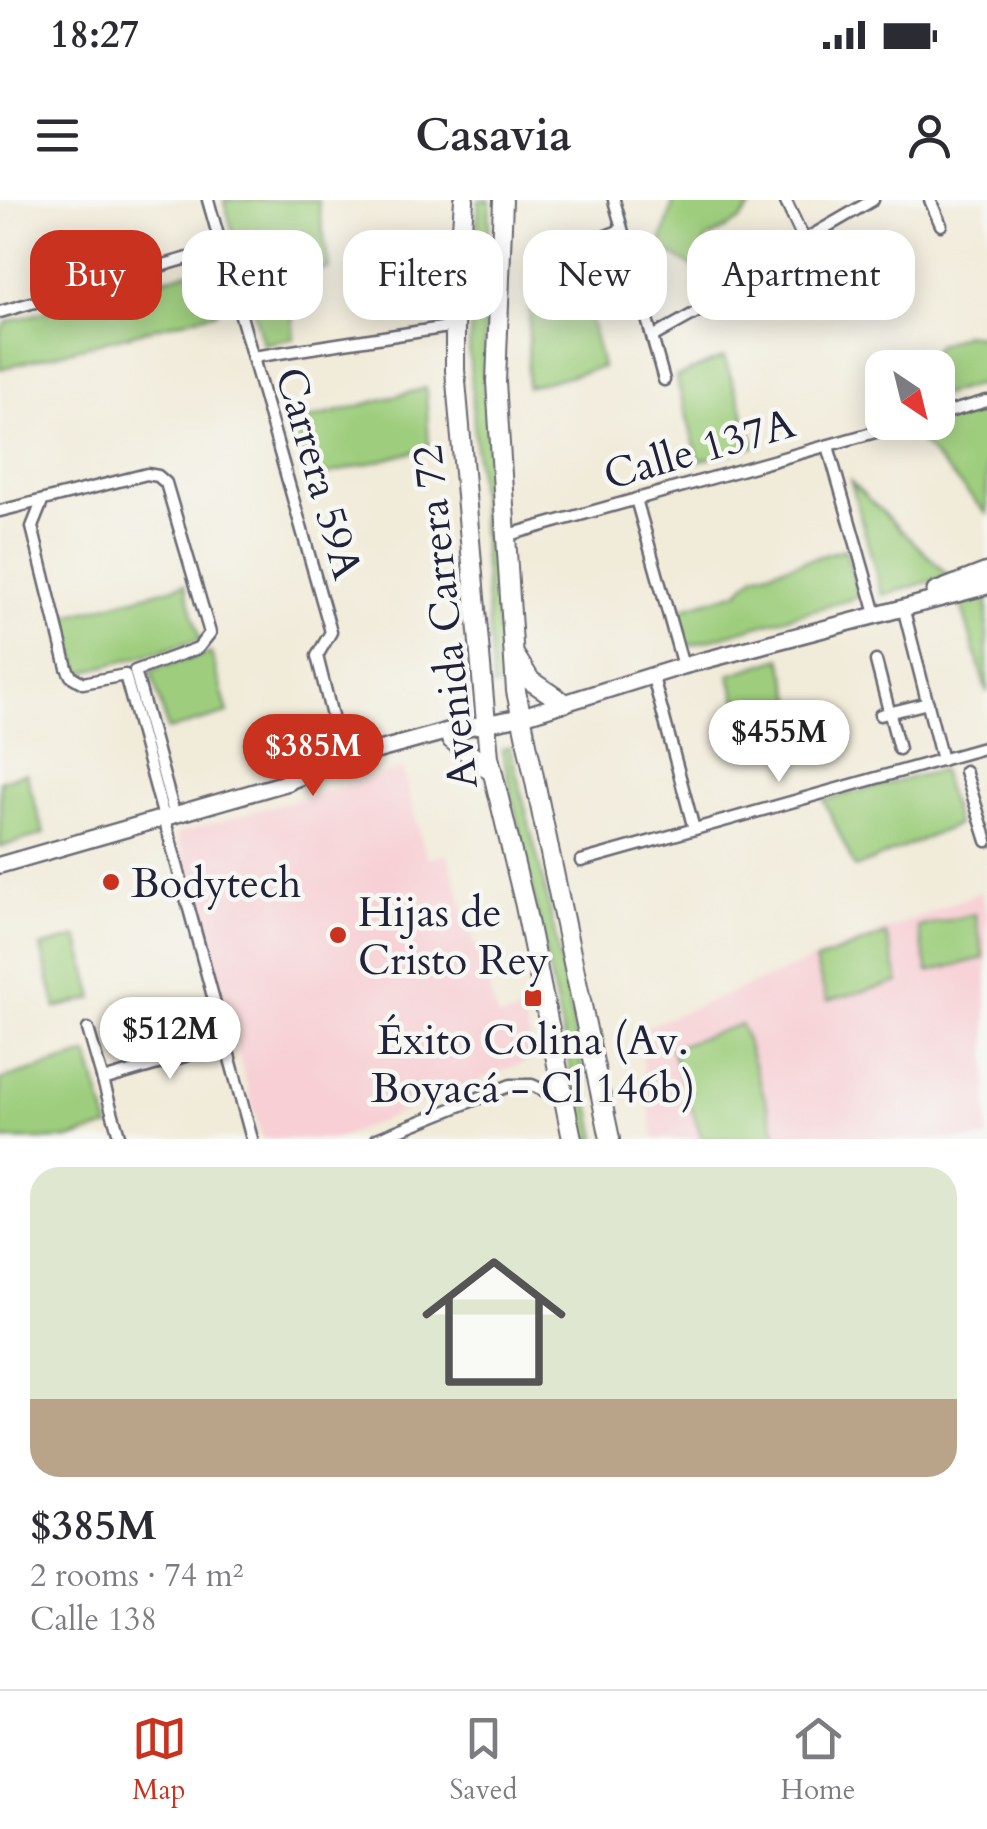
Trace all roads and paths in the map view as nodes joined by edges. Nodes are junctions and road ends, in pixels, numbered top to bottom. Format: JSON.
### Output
{"nodes":[{"id":1,"x":208,"y":200,"type":"edge"},
{"id":2,"x":464,"y":200,"type":"edge"},
{"id":3,"x":503,"y":200,"type":"edge"},
{"id":4,"x":614,"y":200,"type":"edge"},
{"id":5,"x":785,"y":200,"type":"edge"},
{"id":6,"x":873,"y":200,"type":"edge"},
{"id":7,"x":930,"y":200,"type":"edge"},
{"id":8,"x":941,"y":225,"type":"dead end"},
{"id":9,"x":217,"y":230,"type":"edge"},
{"id":10,"x":621,"y":230,"type":"edge"},
{"id":11,"x":799,"y":230,"type":"edge"},
{"id":12,"x":821,"y":230,"type":"edge"},
{"id":13,"x":182,"y":260,"type":"edge"},
{"id":14,"x":0,"y":312,"type":"edge"},
{"id":15,"x":687,"y":318,"type":"edge"},
{"id":16,"x":243,"y":320,"type":"edge"},
{"id":17,"x":649,"y":320,"type":"edge"},
{"id":18,"x":454,"y":326,"type":"junction"},
{"id":19,"x":654,"y":336,"type":"junction"},
{"id":20,"x":253,"y":356,"type":"junction"},
{"id":21,"x":664,"y":380,"type":"dead end"},
{"id":22,"x":987,"y":401,"type":"edge"},
{"id":23,"x":955,"y":410,"type":"edge"},
{"id":24,"x":865,"y":435,"type":"edge"},
{"id":25,"x":828,"y":446,"type":"junction"},
{"id":26,"x":636,"y":499,"type":"junction"},
{"id":27,"x":42,"y":502,"type":"junction"},
{"id":28,"x":0,"y":511,"type":"edge"},
{"id":29,"x":506,"y":536,"type":"junction"},
{"id":30,"x":987,"y":571,"type":"edge"},
{"id":31,"x":987,"y":586,"type":"edge"},
{"id":32,"x":904,"y":607,"type":"junction"},
{"id":33,"x":876,"y":614,"type":"junction"},
{"id":34,"x":754,"y":648,"type":"junction"},
{"id":35,"x":513,"y":651,"type":"junction"},
{"id":36,"x":876,"y":661,"type":"dead end"},
{"id":37,"x":683,"y":666,"type":"junction"},
{"id":38,"x":130,"y":673,"type":"junction"},
{"id":39,"x":654,"y":680,"type":"junction"},
{"id":40,"x":614,"y":688,"type":"junction"},
{"id":41,"x":564,"y":703,"type":"junction"},
{"id":42,"x":928,"y":703,"type":"junction"},
{"id":43,"x":885,"y":714,"type":"junction"},
{"id":44,"x":520,"y":716,"type":"junction"},
{"id":45,"x":485,"y":726,"type":"junction"},
{"id":46,"x":451,"y":740,"type":"junction"},
{"id":47,"x":987,"y":746,"type":"edge"},
{"id":48,"x":899,"y":750,"type":"dead end"},
{"id":49,"x":344,"y":760,"type":"junction"},
{"id":50,"x":942,"y":760,"type":"junction"},
{"id":51,"x":492,"y":772,"type":"junction"},
{"id":52,"x":965,"y":772,"type":"dead end"},
{"id":53,"x":284,"y":783,"type":"junction"},
{"id":54,"x":168,"y":815,"type":"junction"},
{"id":55,"x":694,"y":830,"type":"junction"},
{"id":56,"x":986,"y":833,"type":"edge"},
{"id":57,"x":968,"y":835,"type":"dead end"},
{"id":58,"x":581,"y":862,"type":"dead end"},
{"id":59,"x":0,"y":865,"type":"edge"},
{"id":60,"x":88,"y":1029,"type":"dead end"},
{"id":61,"x":226,"y":1044,"type":"junction"},
{"id":62,"x":102,"y":1080,"type":"junction"},
{"id":63,"x":565,"y":1101,"type":"junction"},
{"id":64,"x":120,"y":1139,"type":"edge"},
{"id":65,"x":252,"y":1139,"type":"edge"},
{"id":66,"x":377,"y":1139,"type":"edge"},
{"id":67,"x":572,"y":1139,"type":"edge"},
{"id":68,"x":610,"y":1139,"type":"edge"}],
"edges":[{"from":1,"to":9,"type":"street","name":"Carrera 59A"},
{"from":2,"to":18,"type":"highway","name":"Avenida Carrera 72"},
{"from":3,"to":29,"type":"highway","name":"Avenida Carrera 72"},
{"from":4,"to":10,"type":"street"},
{"from":5,"to":11,"type":"street"},
{"from":6,"to":12,"type":"street"},
{"from":7,"to":8,"type":"street"},
{"from":13,"to":14,"type":"street"},
{"from":15,"to":19,"type":"street"},
{"from":16,"to":20,"type":"street","name":"Carrera 59A"},
{"from":17,"to":19,"type":"street"},
{"from":18,"to":20,"type":"street"},
{"from":18,"to":45,"type":"highway","name":"Avenida Carrera 72"},
{"from":19,"to":21,"type":"street"},
{"from":20,"to":49,"type":"street","name":"Carrera 59A"},
{"from":22,"to":23,"type":"street"},
{"from":24,"to":25,"type":"street","name":"Calle 137A"},
{"from":25,"to":26,"type":"street","name":"Calle 137A"},
{"from":25,"to":33,"type":"street"},
{"from":26,"to":29,"type":"street","name":"Calle 137A"},
{"from":26,"to":37,"type":"street"},
{"from":27,"to":28,"type":"street"},
{"from":27,"to":38,"type":"street"},
{"from":27,"to":38,"type":"street"},
{"from":29,"to":35,"type":"highway","name":"Avenida Carrera 72"},
{"from":30,"to":33,"type":"main road"},
{"from":31,"to":32,"type":"main road"},
{"from":32,"to":33,"type":"main road"},
{"from":32,"to":42,"type":"street"},
{"from":33,"to":34,"type":"main road"},
{"from":34,"to":37,"type":"main road"},
{"from":34,"to":39,"type":"main road"},
{"from":35,"to":41,"type":"highway"},
{"from":35,"to":44,"type":"highway","name":"Avenida Carrera 72"},
{"from":36,"to":43,"type":"street"},
{"from":37,"to":40,"type":"main road"},
{"from":38,"to":54,"type":"street"},
{"from":39,"to":40,"type":"main road"},
{"from":39,"to":55,"type":"street"},
{"from":40,"to":41,"type":"main road"},
{"from":41,"to":44,"type":"main road"},
{"from":42,"to":43,"type":"street"},
{"from":42,"to":50,"type":"street"},
{"from":43,"to":48,"type":"street"},
{"from":44,"to":45,"type":"main road"},
{"from":44,"to":68,"type":"highway","name":"Avenida Carrera 72"},
{"from":45,"to":46,"type":"main road"},
{"from":45,"to":49,"type":"main road"},
{"from":45,"to":51,"type":"highway","name":"Avenida Carrera 72"},
{"from":46,"to":51,"type":"highway"},
{"from":46,"to":53,"type":"main road"},
{"from":47,"to":50,"type":"street"},
{"from":49,"to":53,"type":"main road"},
{"from":50,"to":55,"type":"street"},
{"from":51,"to":63,"type":"highway","name":"Avenida Carrera 72"},
{"from":52,"to":56,"type":"street"},
{"from":53,"to":54,"type":"main road"},
{"from":54,"to":59,"type":"main road"},
{"from":54,"to":61,"type":"street"},
{"from":55,"to":58,"type":"street"},
{"from":56,"to":57,"type":"street"},
{"from":60,"to":62,"type":"street"},
{"from":61,"to":62,"type":"street"},
{"from":61,"to":65,"type":"street"},
{"from":62,"to":64,"type":"street"},
{"from":63,"to":66,"type":"street"},
{"from":63,"to":67,"type":"highway","name":"Avenida Carrera 72"}]}
